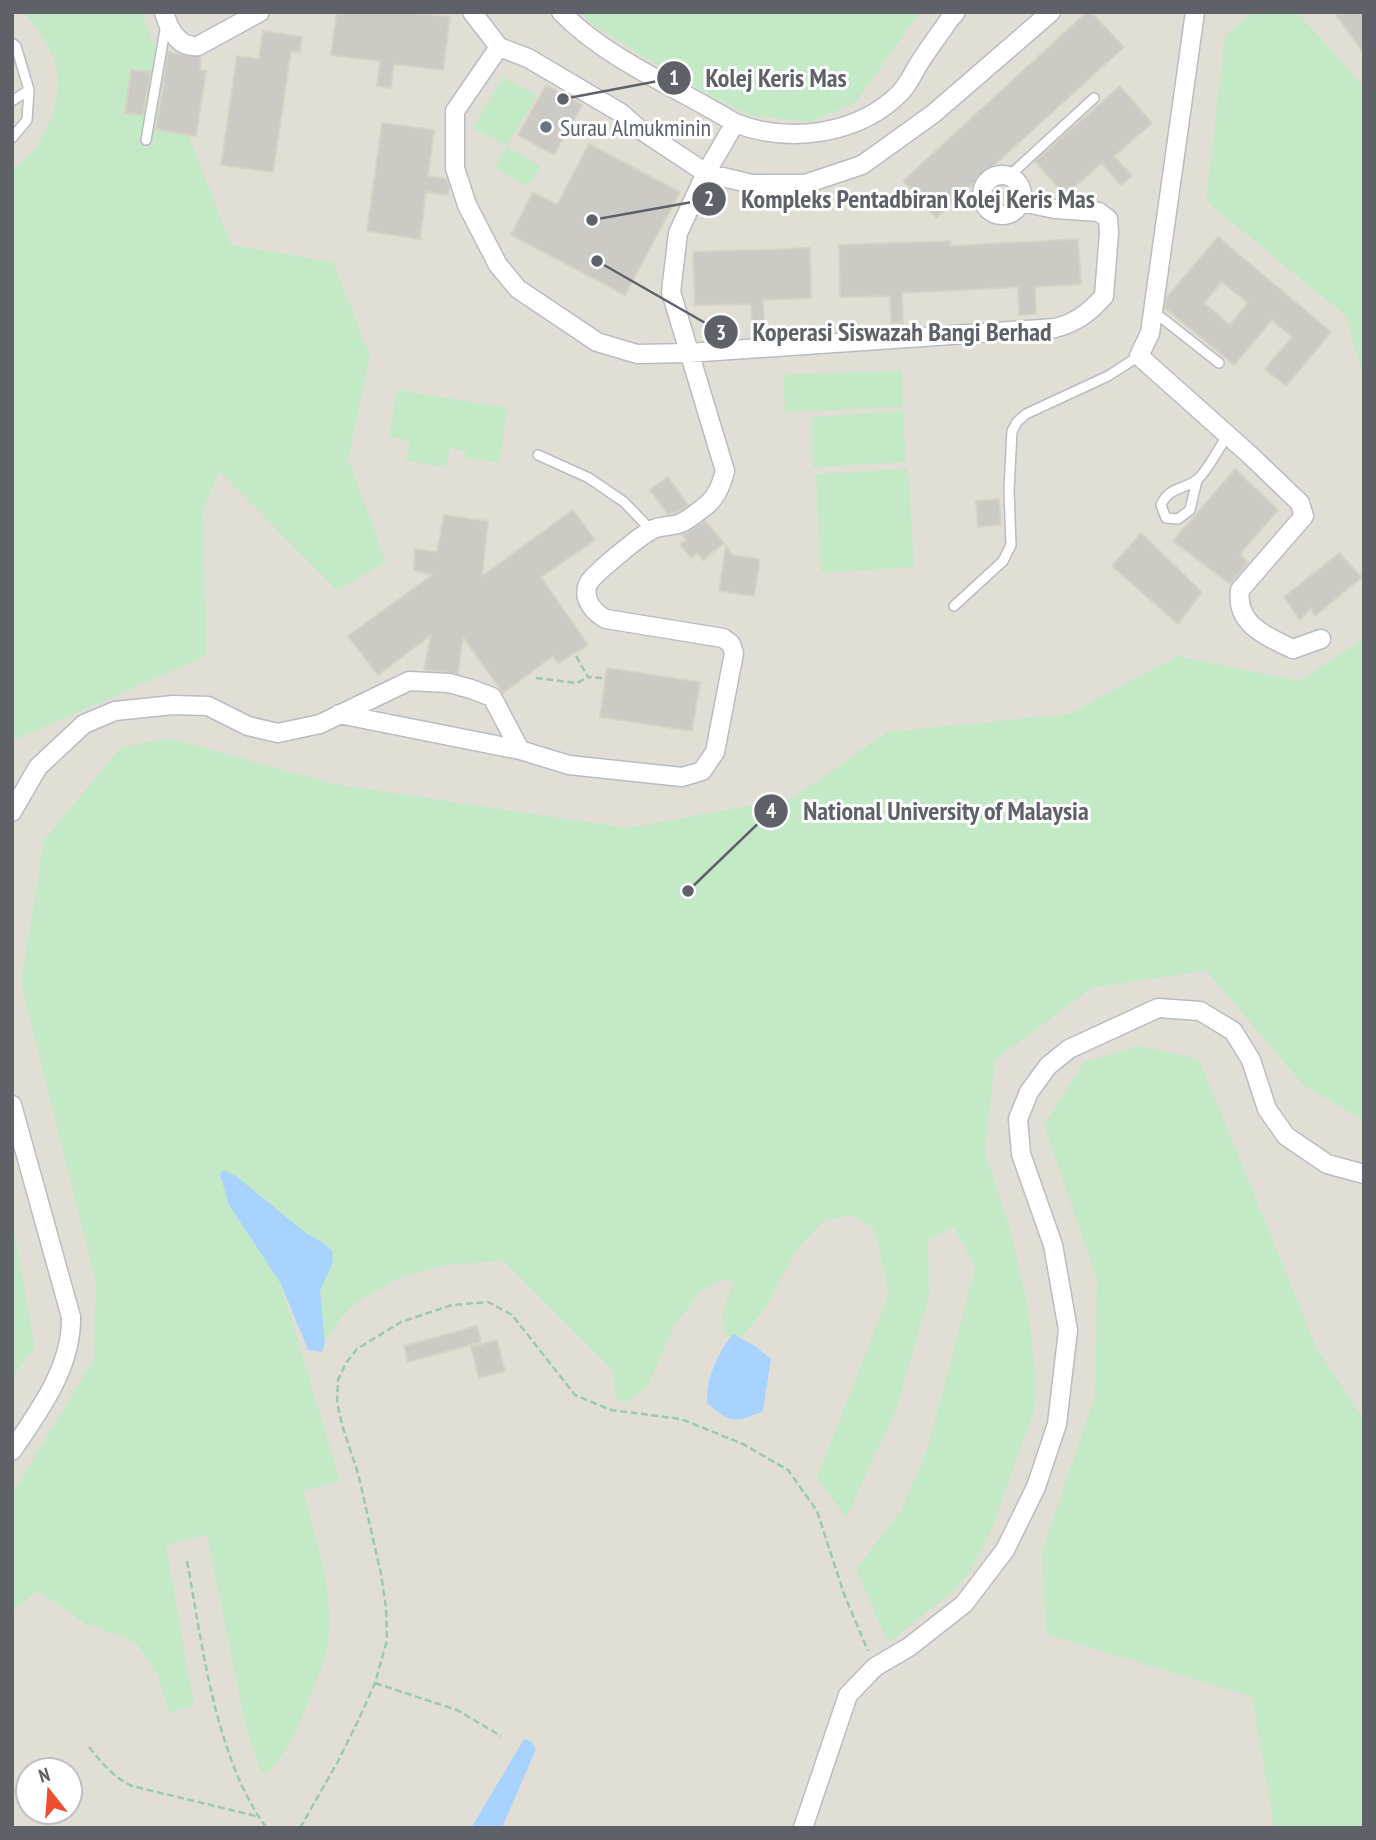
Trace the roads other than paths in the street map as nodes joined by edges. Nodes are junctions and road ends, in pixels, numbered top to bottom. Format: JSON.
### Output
{"nodes":[{"id":1,"x":260,"y":12,"type":"edge"},
{"id":2,"x":472,"y":12,"type":"edge"},
{"id":3,"x":561,"y":12,"type":"edge"},
{"id":4,"x":956,"y":12,"type":"edge"},
{"id":5,"x":1051,"y":12,"type":"edge"},
{"id":6,"x":1195,"y":12,"type":"edge"},
{"id":7,"x":165,"y":17,"type":"edge"},
{"id":8,"x":12,"y":43,"type":"edge"},
{"id":9,"x":499,"y":47,"type":"junction"},
{"id":10,"x":29,"y":90,"type":"junction"},
{"id":11,"x":1094,"y":97,"type":"dead end"},
{"id":12,"x":12,"y":101,"type":"edge"},
{"id":13,"x":734,"y":122,"type":"junction"},
{"id":14,"x":12,"y":138,"type":"edge"},
{"id":15,"x":146,"y":140,"type":"dead end"},
{"id":16,"x":706,"y":173,"type":"junction"},
{"id":17,"x":1009,"y":176,"type":"junction"},
{"id":18,"x":1021,"y":202,"type":"junction"},
{"id":19,"x":1153,"y":312,"type":"junction"},
{"id":20,"x":688,"y":353,"type":"junction"},
{"id":21,"x":1139,"y":356,"type":"junction"},
{"id":22,"x":1219,"y":363,"type":"dead end"},
{"id":23,"x":1227,"y":436,"type":"junction"},
{"id":24,"x":538,"y":455,"type":"dead end"},
{"id":25,"x":1197,"y":480,"type":"junction"},
{"id":26,"x":651,"y":530,"type":"junction"},
{"id":27,"x":954,"y":606,"type":"dead end"},
{"id":28,"x":1321,"y":639,"type":"dead end"},
{"id":29,"x":340,"y":714,"type":"junction"},
{"id":30,"x":520,"y":750,"type":"junction"},
{"id":31,"x":12,"y":812,"type":"edge"},
{"id":32,"x":12,"y":1105,"type":"edge"},
{"id":33,"x":1364,"y":1174,"type":"edge"},
{"id":34,"x":12,"y":1451,"type":"edge"},
{"id":35,"x":803,"y":1828,"type":"edge"}],
"edges":[{"from":1,"to":7,"type":"street"},
{"from":2,"to":9,"type":"street"},
{"from":3,"to":13,"type":"street"},
{"from":4,"to":13,"type":"street"},
{"from":5,"to":16,"type":"street"},
{"from":6,"to":19,"type":"street"},
{"from":7,"to":15,"type":"lane"},
{"from":8,"to":10,"type":"lane"},
{"from":9,"to":16,"type":"street"},
{"from":9,"to":20,"type":"street"},
{"from":10,"to":12,"type":"lane"},
{"from":10,"to":14,"type":"lane"},
{"from":11,"to":17,"type":"lane"},
{"from":13,"to":16,"type":"street"},
{"from":16,"to":20,"type":"street"},
{"from":17,"to":18,"type":"street"},
{"from":17,"to":18,"type":"street"},
{"from":18,"to":20,"type":"street"},
{"from":19,"to":21,"type":"street"},
{"from":19,"to":22,"type":"lane"},
{"from":20,"to":26,"type":"street"},
{"from":21,"to":23,"type":"street"},
{"from":21,"to":27,"type":"lane"},
{"from":23,"to":25,"type":"lane"},
{"from":23,"to":28,"type":"street"},
{"from":24,"to":26,"type":"lane"},
{"from":25,"to":25,"type":"lane"},
{"from":26,"to":30,"type":"street"},
{"from":29,"to":30,"type":"street"},
{"from":29,"to":30,"type":"street"},
{"from":29,"to":31,"type":"street"},
{"from":32,"to":34,"type":"street"},
{"from":33,"to":35,"type":"street"}]}
